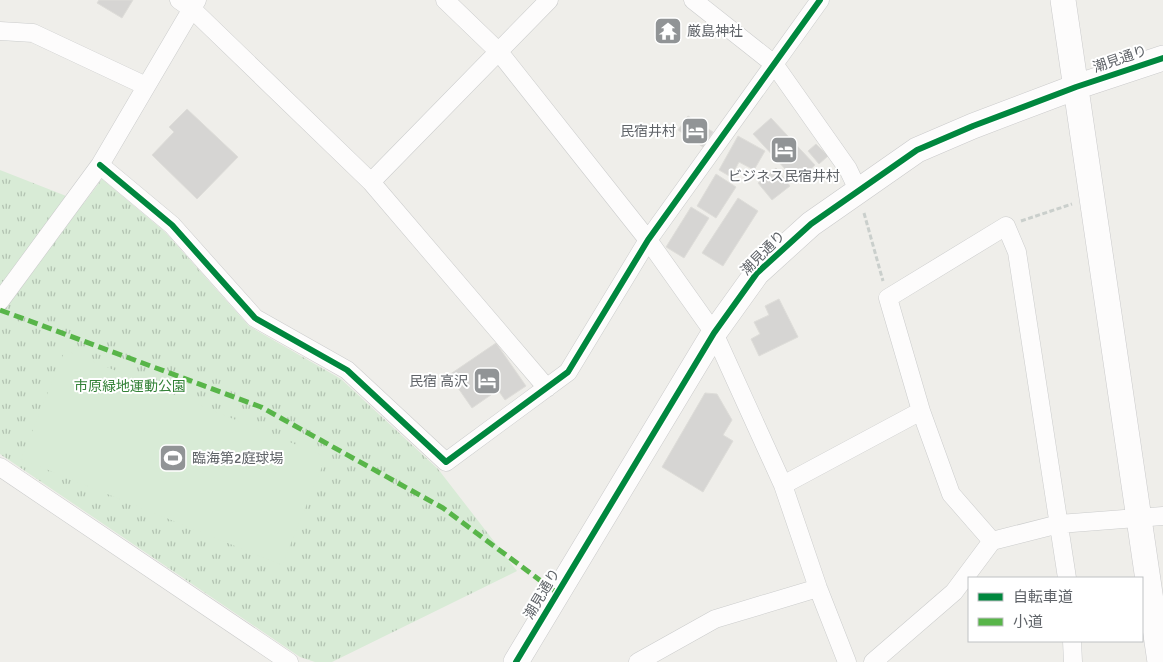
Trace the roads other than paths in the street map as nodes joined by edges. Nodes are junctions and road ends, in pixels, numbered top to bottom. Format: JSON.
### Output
{"nodes":[{"id":1,"x":445,"y":0,"type":"edge"},
{"id":2,"x":549,"y":0,"type":"edge"},
{"id":3,"x":693,"y":0,"type":"edge"},
{"id":4,"x":820,"y":0,"type":"edge"},
{"id":5,"x":1063,"y":0,"type":"edge"},
{"id":6,"x":189,"y":3,"type":"edge"},
{"id":7,"x":0,"y":31,"type":"edge"},
{"id":8,"x":499,"y":52,"type":"junction"},
{"id":9,"x":1163,"y":58,"type":"edge"},
{"id":10,"x":774,"y":64,"type":"junction"},
{"id":11,"x":146,"y":86,"type":"junction"},
{"id":12,"x":1076,"y":88,"type":"junction"},
{"id":13,"x":100,"y":165,"type":"junction"},
{"id":14,"x":370,"y":182,"type":"junction"},
{"id":15,"x":858,"y":190,"type":"junction"},
{"id":16,"x":648,"y":240,"type":"junction"},
{"id":17,"x":0,"y":301,"type":"edge"},
{"id":18,"x":714,"y":333,"type":"junction"},
{"id":19,"x":547,"y":388,"type":"junction"},
{"id":20,"x":921,"y":411,"type":"junction"},
{"id":21,"x":0,"y":467,"type":"edge"},
{"id":22,"x":783,"y":485,"type":"junction"},
{"id":23,"x":1151,"y":517,"type":"edge"},
{"id":24,"x":1059,"y":524,"type":"junction"},
{"id":25,"x":992,"y":541,"type":"junction"},
{"id":26,"x":1067,"y":577,"type":"edge"},
{"id":27,"x":818,"y":588,"type":"junction"},
{"id":28,"x":1072,"y":642,"type":"edge"},
{"id":29,"x":289,"y":662,"type":"edge"},
{"id":30,"x":516,"y":662,"type":"edge"},
{"id":31,"x":638,"y":662,"type":"edge"},
{"id":32,"x":847,"y":662,"type":"edge"},
{"id":33,"x":873,"y":662,"type":"edge"},
{"id":34,"x":1073,"y":662,"type":"edge"},
{"id":35,"x":1160,"y":662,"type":"edge"}],
"edges":[{"from":1,"to":8,"type":"street"},
{"from":2,"to":8,"type":"street"},
{"from":3,"to":10,"type":"street"},
{"from":4,"to":10,"type":"street"},
{"from":5,"to":12,"type":"street"},
{"from":6,"to":11,"type":"street"},
{"from":6,"to":14,"type":"street"},
{"from":7,"to":11,"type":"street"},
{"from":8,"to":14,"type":"street"},
{"from":8,"to":16,"type":"street"},
{"from":9,"to":12,"type":"street","name":"潮見通り"},
{"from":10,"to":15,"type":"street"},
{"from":10,"to":16,"type":"street"},
{"from":11,"to":13,"type":"street"},
{"from":12,"to":15,"type":"street","name":"潮見通り"},
{"from":12,"to":23,"type":"street"},
{"from":13,"to":17,"type":"street"},
{"from":13,"to":19,"type":"street"},
{"from":14,"to":19,"type":"street"},
{"from":15,"to":18,"type":"street","name":"潮見通り"},
{"from":16,"to":18,"type":"street"},
{"from":16,"to":19,"type":"street"},
{"from":18,"to":22,"type":"street"},
{"from":18,"to":30,"type":"street","name":"潮見通り"},
{"from":20,"to":22,"type":"street"},
{"from":20,"to":24,"type":"street"},
{"from":20,"to":25,"type":"street"},
{"from":21,"to":29,"type":"street"},
{"from":22,"to":27,"type":"street"},
{"from":23,"to":24,"type":"street"},
{"from":23,"to":35,"type":"street"},
{"from":24,"to":25,"type":"street"},
{"from":24,"to":26,"type":"street"},
{"from":25,"to":33,"type":"street"},
{"from":27,"to":31,"type":"street"},
{"from":27,"to":32,"type":"street"},
{"from":28,"to":34,"type":"street"}]}
